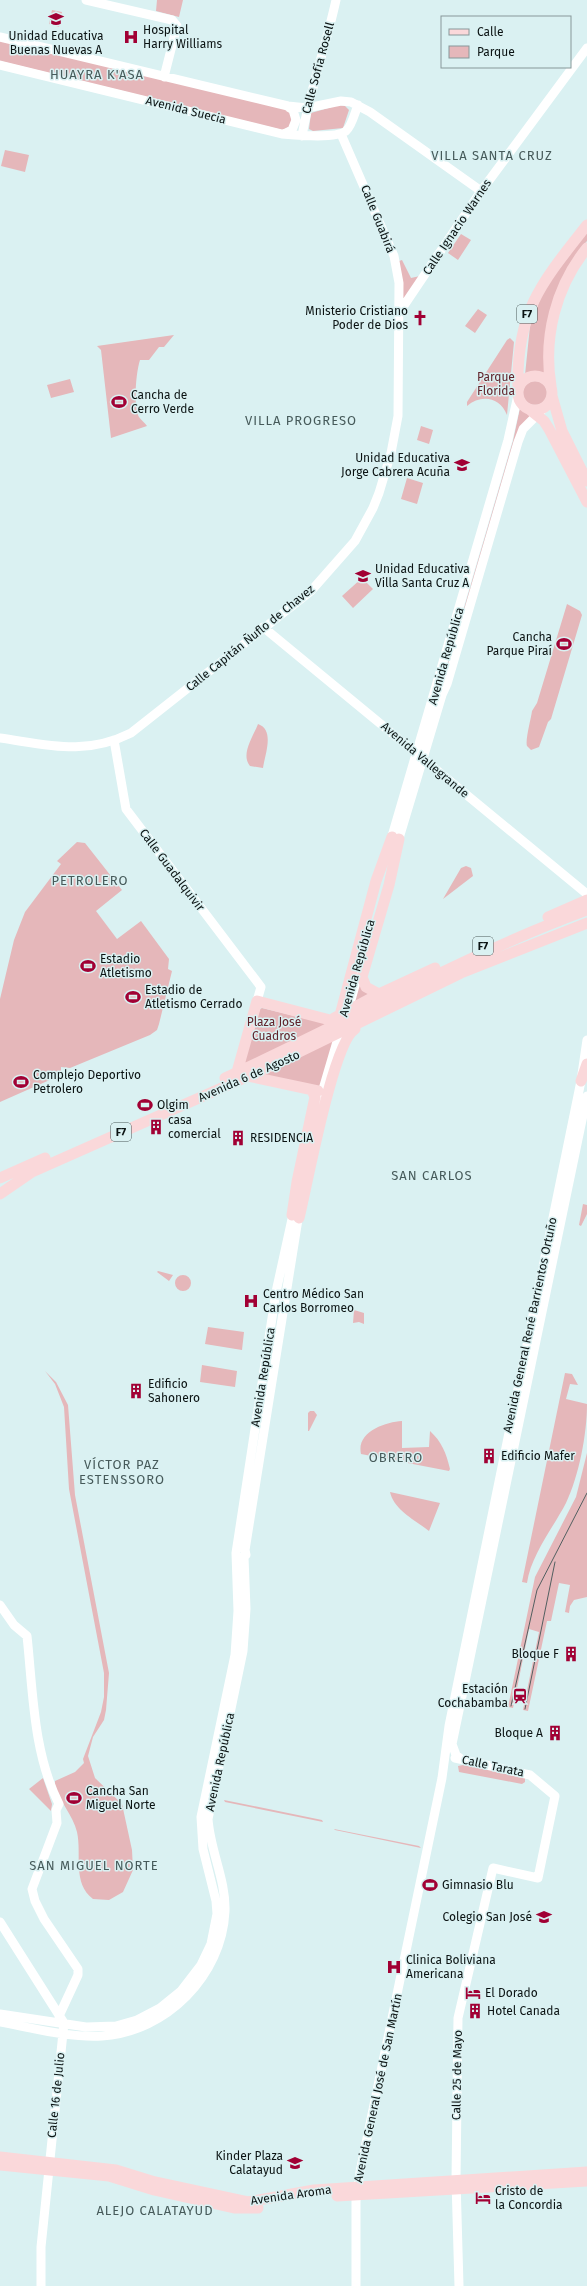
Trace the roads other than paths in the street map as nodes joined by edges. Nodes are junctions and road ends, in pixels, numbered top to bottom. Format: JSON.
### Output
{"nodes":[{"id":1,"x":86,"y":0,"type":"edge"},
{"id":2,"x":336,"y":0,"type":"edge"},
{"id":3,"x":0,"y":37,"type":"edge"},
{"id":4,"x":587,"y":48,"type":"edge"},
{"id":5,"x":0,"y":65,"type":"edge"},
{"id":6,"x":164,"y":77,"type":"junction"},
{"id":7,"x":358,"y":105,"type":"junction"},
{"id":8,"x":288,"y":106,"type":"junction"},
{"id":9,"x":307,"y":108,"type":"junction"},
{"id":10,"x":282,"y":134,"type":"junction"},
{"id":11,"x":341,"y":134,"type":"junction"},
{"id":12,"x":302,"y":136,"type":"junction"},
{"id":13,"x":481,"y":191,"type":"junction"},
{"id":14,"x":587,"y":225,"type":"edge"},
{"id":15,"x":587,"y":248,"type":"edge"},
{"id":16,"x":398,"y":309,"type":"junction"},
{"id":17,"x":518,"y":391,"type":"junction"},
{"id":18,"x":552,"y":391,"type":"junction"},
{"id":19,"x":533,"y":412,"type":"junction"},
{"id":20,"x":587,"y":481,"type":"edge"},
{"id":21,"x":587,"y":502,"type":"edge"},
{"id":22,"x":263,"y":627,"type":"junction"},
{"id":23,"x":0,"y":738,"type":"edge"},
{"id":24,"x":114,"y":740,"type":"junction"},
{"id":25,"x":420,"y":756,"type":"junction"},
{"id":26,"x":395,"y":838,"type":"junction"},
{"id":27,"x":587,"y":894,"type":"edge"},
{"id":28,"x":587,"y":900,"type":"edge"},
{"id":29,"x":587,"y":910,"type":"edge"},
{"id":30,"x":587,"y":922,"type":"edge"},
{"id":31,"x":587,"y":926,"type":"edge"},
{"id":32,"x":424,"y":986,"type":"junction"},
{"id":33,"x":379,"y":994,"type":"junction"},
{"id":34,"x":257,"y":1001,"type":"junction"},
{"id":35,"x":334,"y":1018,"type":"junction"},
{"id":36,"x":354,"y":1030,"type":"junction"},
{"id":37,"x":587,"y":1040,"type":"edge"},
{"id":38,"x":344,"y":1042,"type":"junction"},
{"id":39,"x":306,"y":1045,"type":"junction"},
{"id":40,"x":587,"y":1064,"type":"edge"},
{"id":41,"x":238,"y":1072,"type":"junction"},
{"id":42,"x":248,"y":1076,"type":"junction"},
{"id":43,"x":581,"y":1081,"type":"junction"},
{"id":44,"x":312,"y":1090,"type":"junction"},
{"id":45,"x":328,"y":1092,"type":"junction"},
{"id":46,"x":587,"y":1096,"type":"edge"},
{"id":47,"x":0,"y":1178,"type":"edge"},
{"id":48,"x":0,"y":1194,"type":"edge"},
{"id":49,"x":295,"y":1217,"type":"junction"},
{"id":50,"x":0,"y":1605,"type":"edge"},
{"id":51,"x":476,"y":1611,"type":"junction"},
{"id":52,"x":446,"y":1757,"type":"junction"},
{"id":53,"x":461,"y":1759,"type":"junction"},
{"id":54,"x":493,"y":1868,"type":"joint"},
{"id":55,"x":0,"y":1922,"type":"edge"},
{"id":56,"x":0,"y":2014,"type":"edge"},
{"id":57,"x":0,"y":2022,"type":"edge"},
{"id":58,"x":62,"y":2024,"type":"junction"},
{"id":59,"x":0,"y":2157,"type":"edge"},
{"id":60,"x":0,"y":2165,"type":"edge"},
{"id":61,"x":49,"y":2166,"type":"junction"},
{"id":62,"x":587,"y":2172,"type":"edge"},
{"id":63,"x":587,"y":2181,"type":"edge"},
{"id":64,"x":456,"y":2185,"type":"junction"},
{"id":65,"x":357,"y":2191,"type":"junction"},
{"id":66,"x":40,"y":2286,"type":"edge"},
{"id":67,"x":356,"y":2286,"type":"edge"},
{"id":68,"x":459,"y":2286,"type":"edge"}],
"edges":[{"from":1,"to":6,"type":"main road"},
{"from":2,"to":9,"type":"main road","name":"Calle Sofía Rosell"},
{"from":3,"to":6,"type":"main road"},
{"from":4,"to":13,"type":"main road","name":"Calle Ignacio Warnes"},
{"from":5,"to":10,"type":"main road","name":"Avenida Suecia"},
{"from":6,"to":8,"type":"main road"},
{"from":7,"to":9,"type":"main road"},
{"from":7,"to":11,"type":"main road"},
{"from":7,"to":13,"type":"main road"},
{"from":8,"to":9,"type":"main road"},
{"from":8,"to":10,"type":"main road"},
{"from":9,"to":12,"type":"main road","name":"Calle Sofía Rosell"},
{"from":10,"to":12,"type":"main road","name":"Avenida Suecia"},
{"from":11,"to":12,"type":"main road","name":"Avenida Suecia"},
{"from":11,"to":16,"type":"main road","name":"Calle Guabirá"},
{"from":13,"to":16,"type":"main road","name":"Calle Ignacio Warnes"},
{"from":14,"to":17,"type":"main road","number":"F7"},
{"from":15,"to":18,"type":"main road","number":"F7"},
{"from":16,"to":22,"type":"main road","name":"Calle Capitán Ñuflo de Chavez"},
{"from":17,"to":18,"type":"main road"},
{"from":17,"to":19,"type":"main road"},
{"from":17,"to":25,"type":"main road","name":"Avenida República","number":"F7"},
{"from":18,"to":19,"type":"main road"},
{"from":18,"to":20,"type":"main road"},
{"from":19,"to":21,"type":"main road"},
{"from":19,"to":25,"type":"main road","name":"Avenida República","number":"F7"},
{"from":22,"to":24,"type":"main road","name":"Calle Capitán Ñuflo de Chavez"},
{"from":22,"to":25,"type":"main road","name":"Avenida Vallegrande"},
{"from":23,"to":24,"type":"main road","name":"Calle Capitán Ñuflo de Chavez"},
{"from":24,"to":34,"type":"main road","name":"Calle Guadalquivir"},
{"from":25,"to":26,"type":"main road","name":"Avenida República","number":"F7"},
{"from":25,"to":27,"type":"main road","name":"Avenida Vallegrande"},
{"from":26,"to":33,"type":"main road","number":"F7"},
{"from":26,"to":35,"type":"main road","number":"F7"},
{"from":26,"to":49,"type":"main road","name":"Avenida República"},
{"from":28,"to":33,"type":"main road","number":"F7"},
{"from":29,"to":32,"type":"main road","name":"Avenida 6 de Agosto"},
{"from":30,"to":32,"type":"main road","name":"Avenida 6 de Agosto"},
{"from":31,"to":36,"type":"main road","number":"F7"},
{"from":32,"to":39,"type":"main road","name":"Avenida 6 de Agosto"},
{"from":33,"to":35,"type":"main road"},
{"from":34,"to":35,"type":"main road"},
{"from":34,"to":41,"type":"main road"},
{"from":35,"to":36,"type":"main road"},
{"from":35,"to":38,"type":"main road"},
{"from":36,"to":38,"type":"main road","number":"F7"},
{"from":37,"to":43,"type":"main road","name":"Avenida General René Barrientos Ortuño"},
{"from":38,"to":45,"type":"main road","number":"F7"},
{"from":39,"to":41,"type":"main road","name":"Avenida 6 de Agosto"},
{"from":39,"to":42,"type":"main road","name":"Avenida 6 de Agosto"},
{"from":40,"to":43,"type":"main road"},
{"from":41,"to":47,"type":"main road","name":"Avenida 6 de Agosto","number":"F7"},
{"from":42,"to":44,"type":"main road"},
{"from":42,"to":48,"type":"main road","name":"Avenida 6 de Agosto","number":"F7"},
{"from":43,"to":51,"type":"main road","name":"Avenida General René Barrientos Ortuño"},
{"from":44,"to":45,"type":"main road"},
{"from":44,"to":49,"type":"main road"},
{"from":45,"to":49,"type":"main road"},
{"from":46,"to":51,"type":"main road","name":"Avenida General René Barrientos Ortuño"},
{"from":49,"to":58,"type":"main road","name":"Avenida República"},
{"from":50,"to":58,"type":"main road","name":"Calle 16 de Julio"},
{"from":51,"to":52,"type":"main road","name":"Avenida General José de San Martín"},
{"from":51,"to":53,"type":"main road"},
{"from":52,"to":53,"type":"main road","name":"Calle Tarata"},
{"from":52,"to":65,"type":"main road","name":"Avenida General José de San Martín"},
{"from":53,"to":54,"type":"main road","name":"Calle Tarata"},
{"from":54,"to":64,"type":"main road","name":"Calle 25 de Mayo"},
{"from":55,"to":58,"type":"main road"},
{"from":56,"to":58,"type":"main road","name":"Avenida República"},
{"from":57,"to":58,"type":"main road","name":"Avenida República"},
{"from":58,"to":61,"type":"main road","name":"Calle 16 de Julio"},
{"from":59,"to":61,"type":"main road","name":"Avenida Aroma"},
{"from":60,"to":61,"type":"main road","name":"Avenida Aroma"},
{"from":61,"to":65,"type":"main road","name":"Avenida Aroma"},
{"from":61,"to":66,"type":"main road","name":"Calle 16 de Julio"},
{"from":62,"to":64,"type":"main road","name":"Avenida Aroma"},
{"from":63,"to":64,"type":"main road","name":"Avenida Aroma"},
{"from":64,"to":65,"type":"main road","name":"Avenida Aroma"},
{"from":64,"to":68,"type":"main road","name":"Calle 25 de Mayo"},
{"from":65,"to":67,"type":"main road","name":"Avenida General José de San Martín"}]}
